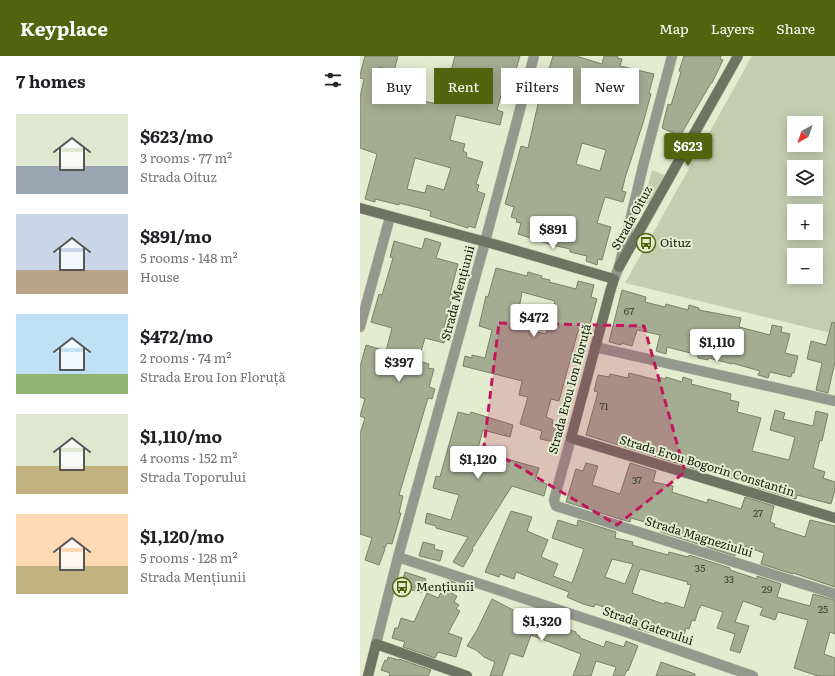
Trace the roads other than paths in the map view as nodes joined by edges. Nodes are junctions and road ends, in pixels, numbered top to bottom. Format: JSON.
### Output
{"nodes":[{"id":1,"x":534,"y":56,"type":"edge"},
{"id":2,"x":672,"y":56,"type":"edge"},
{"id":3,"x":738,"y":56,"type":"edge"},
{"id":4,"x":360,"y":208,"type":"edge"},
{"id":5,"x":390,"y":217,"type":"junction"},
{"id":6,"x":485,"y":242,"type":"junction"},
{"id":7,"x":619,"y":267,"type":"junction"},
{"id":8,"x":614,"y":279,"type":"junction"},
{"id":9,"x":360,"y":327,"type":"edge"},
{"id":10,"x":595,"y":346,"type":"junction"},
{"id":11,"x":835,"y":401,"type":"edge"},
{"id":12,"x":571,"y":438,"type":"junction"},
{"id":13,"x":555,"y":505,"type":"joint"},
{"id":14,"x":835,"y":518,"type":"edge"},
{"id":15,"x":398,"y":557,"type":"junction"},
{"id":16,"x":835,"y":594,"type":"edge"},
{"id":17,"x":376,"y":644,"type":"junction"},
{"id":18,"x":368,"y":676,"type":"edge"},
{"id":19,"x":467,"y":676,"type":"edge"},
{"id":20,"x":753,"y":676,"type":"edge"}],
"edges":[{"from":1,"to":6,"type":"street","name":"Strada Mențiunii"},
{"from":2,"to":7,"type":"street"},
{"from":3,"to":7,"type":"street","name":"Strada Oituz"},
{"from":4,"to":5,"type":"street"},
{"from":5,"to":6,"type":"street"},
{"from":5,"to":9,"type":"street"},
{"from":6,"to":8,"type":"street"},
{"from":6,"to":15,"type":"street","name":"Strada Mențiunii"},
{"from":7,"to":8,"type":"street"},
{"from":8,"to":10,"type":"street","name":"Strada Erou Ion Floruță"},
{"from":10,"to":11,"type":"street"},
{"from":10,"to":12,"type":"street","name":"Strada Erou Ion Floruță"},
{"from":12,"to":13,"type":"street","name":"Strada Erou Ion Floruță"},
{"from":12,"to":14,"type":"street","name":"Strada Erou Bogorin Constantin"},
{"from":13,"to":16,"type":"street","name":"Strada Magneziului"},
{"from":15,"to":17,"type":"street","name":"Strada Mențiunii"},
{"from":15,"to":20,"type":"street","name":"Strada Gaterului"},
{"from":17,"to":18,"type":"street","name":"Strada Mențiunii"},
{"from":17,"to":19,"type":"street"}]}
